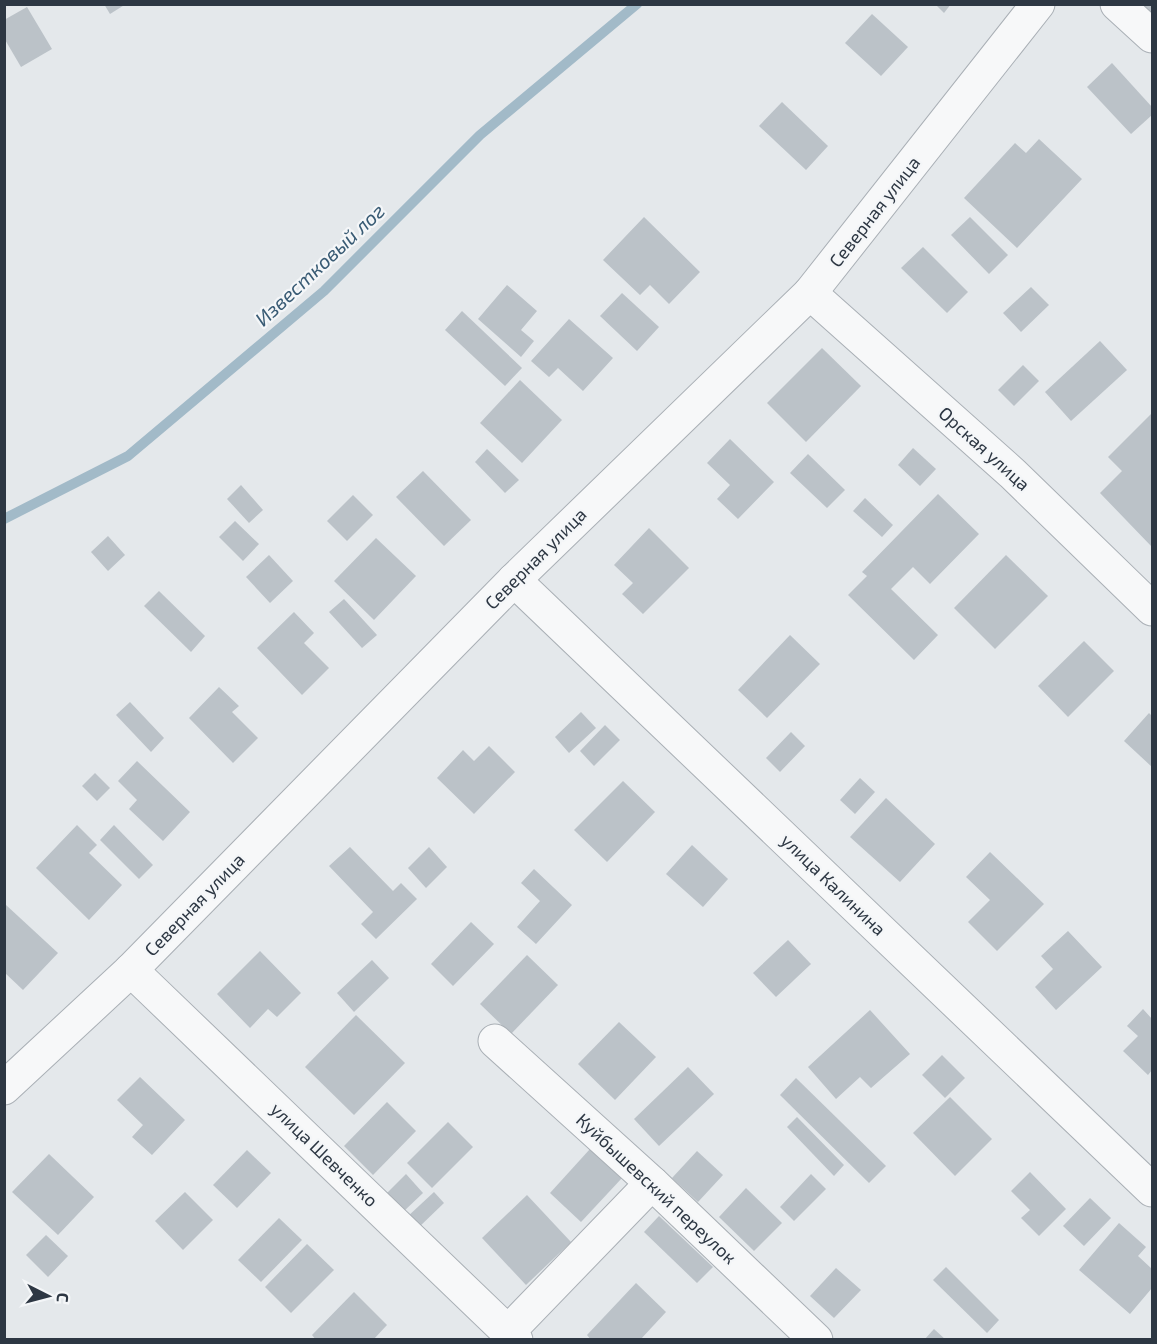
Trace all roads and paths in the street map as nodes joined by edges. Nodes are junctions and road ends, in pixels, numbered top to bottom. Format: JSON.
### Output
{"nodes":[{"id":1,"x":1038,"y":4,"type":"edge"},
{"id":2,"x":1117,"y":4,"type":"edge"},
{"id":3,"x":1152,"y":36,"type":"edge"},
{"id":4,"x":810,"y":293,"type":"junction"},
{"id":5,"x":514,"y":580,"type":"junction"},
{"id":6,"x":1152,"y":609,"type":"edge"},
{"id":7,"x":131,"y":970,"type":"junction"},
{"id":8,"x":495,"y":1041,"type":"dead end"},
{"id":9,"x":4,"y":1088,"type":"edge"},
{"id":10,"x":652,"y":1183,"type":"junction"},
{"id":11,"x":1152,"y":1190,"type":"edge"},
{"id":12,"x":512,"y":1336,"type":"edge"},
{"id":13,"x":816,"y":1340,"type":"edge"}],
"edges":[{"from":1,"to":4,"type":"street","name":"Северная улица"},
{"from":2,"to":3,"type":"street"},
{"from":4,"to":5,"type":"street","name":"Северная улица"},
{"from":4,"to":6,"type":"street","name":"Орская улица"},
{"from":5,"to":7,"type":"street","name":"Северная улица"},
{"from":5,"to":11,"type":"street","name":"улица Калинина"},
{"from":7,"to":9,"type":"street","name":"Северная улица"},
{"from":7,"to":12,"type":"street","name":"улица Шевченко"},
{"from":8,"to":10,"type":"street","name":"Куйбышевский переулок"},
{"from":10,"to":12,"type":"street"},
{"from":10,"to":13,"type":"street","name":"Куйбышевский переулок"}]}
